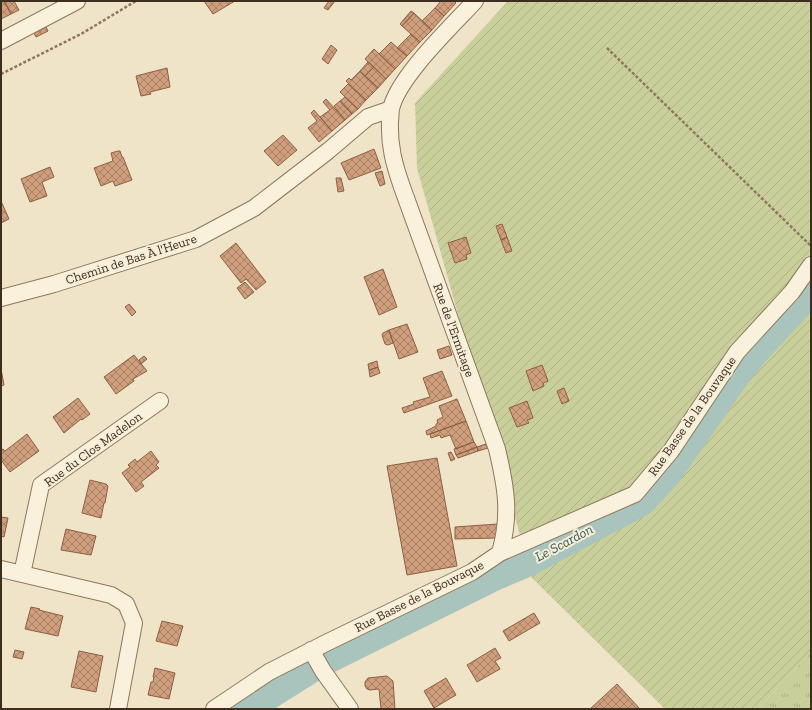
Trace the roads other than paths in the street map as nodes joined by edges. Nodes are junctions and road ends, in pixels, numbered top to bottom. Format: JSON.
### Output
{"nodes":[{"id":1,"x":77,"y":1,"type":"edge"},
{"id":2,"x":475,"y":1,"type":"edge"},
{"id":3,"x":1,"y":41,"type":"edge"},
{"id":4,"x":391,"y":109,"type":"junction"},
{"id":5,"x":811,"y":265,"type":"edge"},
{"id":6,"x":1,"y":298,"type":"edge"},
{"id":7,"x":160,"y":401,"type":"dead end"},
{"id":8,"x":500,"y":553,"type":"junction"},
{"id":9,"x":1,"y":569,"type":"edge"},
{"id":10,"x":22,"y":574,"type":"junction"},
{"id":11,"x":317,"y":660,"type":"junction"},
{"id":12,"x":118,"y":709,"type":"edge"},
{"id":13,"x":214,"y":709,"type":"edge"},
{"id":14,"x":350,"y":709,"type":"edge"}],
"edges":[{"from":1,"to":3,"type":"street"},
{"from":2,"to":4,"type":"street","name":"Rue de l'Ermitage"},
{"from":4,"to":6,"type":"street","name":"Chemin de Bas À l'Heure"},
{"from":4,"to":8,"type":"street","name":"Rue de l'Ermitage"},
{"from":5,"to":8,"type":"street","name":"Rue Basse de la Bouvaque"},
{"from":7,"to":10,"type":"street","name":"Rue du Clos Madelon"},
{"from":8,"to":11,"type":"street","name":"Rue Basse de la Bouvaque"},
{"from":9,"to":10,"type":"street"},
{"from":10,"to":12,"type":"street"},
{"from":11,"to":13,"type":"street","name":"Rue Basse de la Bouvaque"},
{"from":11,"to":14,"type":"street"}]}
